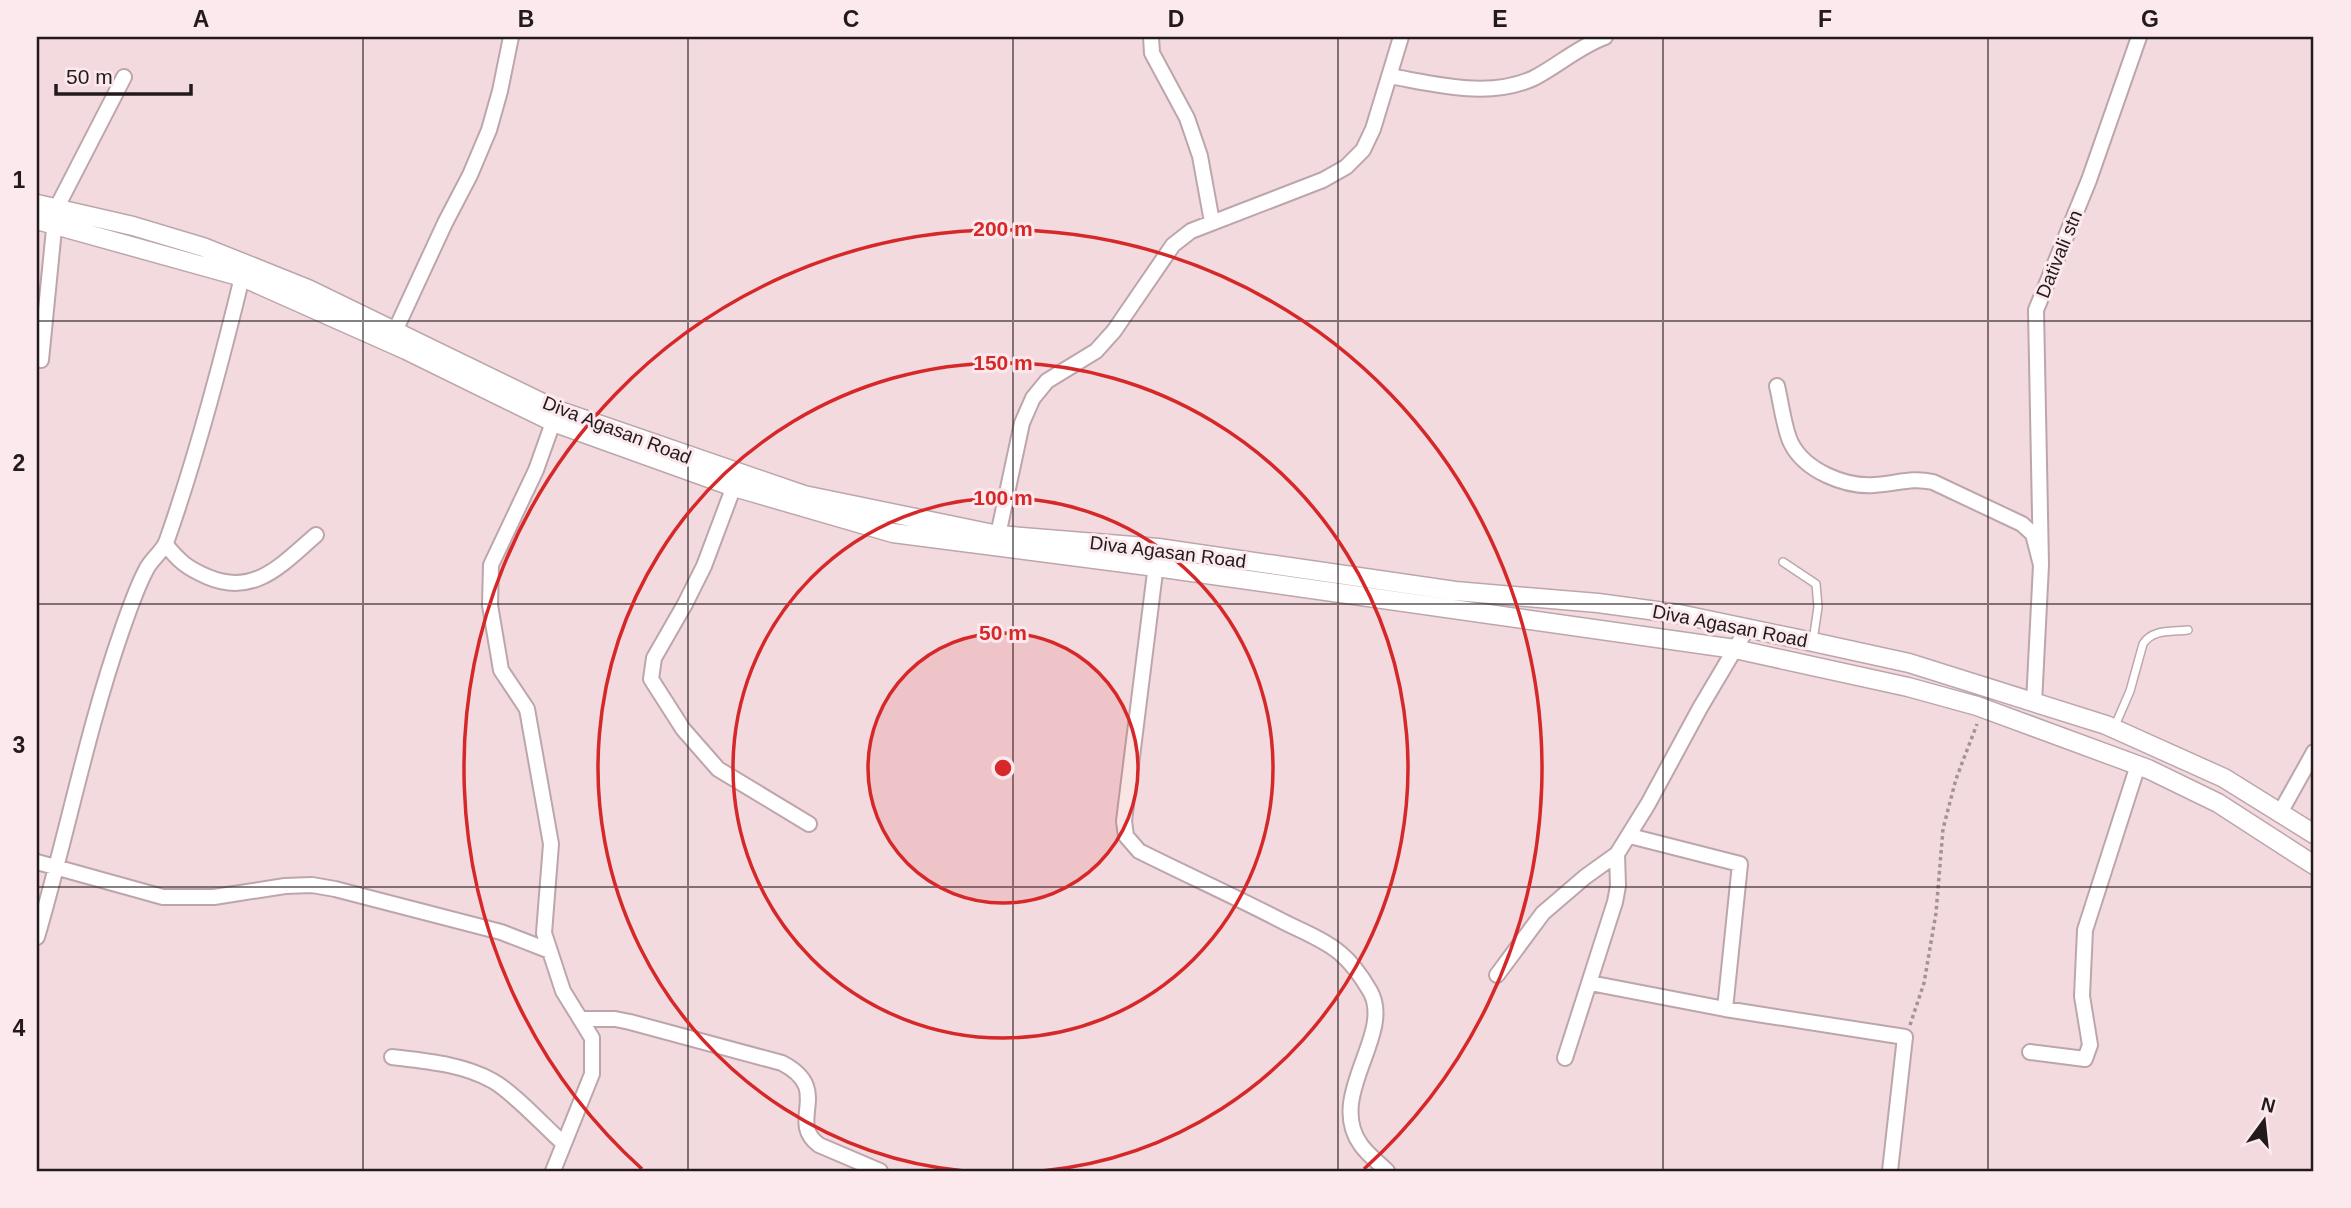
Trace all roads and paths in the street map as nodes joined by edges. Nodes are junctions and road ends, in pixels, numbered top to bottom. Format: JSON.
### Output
{"nodes":[{"id":1,"x":510,"y":37,"type":"edge"},
{"id":2,"x":1151,"y":37,"type":"edge"},
{"id":3,"x":1401,"y":37,"type":"edge"},
{"id":4,"x":1605,"y":37,"type":"edge"},
{"id":5,"x":2139,"y":37,"type":"edge"},
{"id":6,"x":1390,"y":76,"type":"junction"},
{"id":7,"x":124,"y":77,"type":"dead end"},
{"id":8,"x":37,"y":204,"type":"edge"},
{"id":9,"x":55,"y":217,"type":"junction"},
{"id":10,"x":37,"y":220,"type":"edge"},
{"id":11,"x":1212,"y":222,"type":"junction"},
{"id":12,"x":244,"y":271,"type":"junction"},
{"id":13,"x":395,"y":331,"type":"junction"},
{"id":14,"x":41,"y":360,"type":"dead end"},
{"id":15,"x":1777,"y":386,"type":"dead end"},
{"id":16,"x":555,"y":416,"type":"junction"},
{"id":17,"x":736,"y":480,"type":"junction"},
{"id":18,"x":998,"y":534,"type":"junction"},
{"id":19,"x":316,"y":535,"type":"dead end"},
{"id":20,"x":166,"y":545,"type":"junction"},
{"id":21,"x":1158,"y":548,"type":"junction"},
{"id":22,"x":1783,"y":562,"type":"dead end"},
{"id":23,"x":2041,"y":565,"type":"junction"},
{"id":24,"x":1156,"y":567,"type":"junction"},
{"id":25,"x":1748,"y":627,"type":"junction"},
{"id":26,"x":2188,"y":629,"type":"dead end"},
{"id":27,"x":1813,"y":642,"type":"junction"},
{"id":28,"x":1735,"y":649,"type":"junction"},
{"id":29,"x":1871,"y":655,"type":"junction"},
{"id":30,"x":1865,"y":678,"type":"junction"},
{"id":31,"x":2034,"y":703,"type":"junction"},
{"id":32,"x":1984,"y":709,"type":"junction"},
{"id":33,"x":2114,"y":728,"type":"junction"},
{"id":34,"x":2314,"y":752,"type":"edge"},
{"id":35,"x":2138,"y":765,"type":"junction"},
{"id":36,"x":2281,"y":811,"type":"junction"},
{"id":37,"x":809,"y":824,"type":"dead end"},
{"id":38,"x":2314,"y":834,"type":"edge"},
{"id":39,"x":1630,"y":836,"type":"junction"},
{"id":40,"x":1617,"y":854,"type":"junction"},
{"id":41,"x":37,"y":862,"type":"edge"},
{"id":42,"x":2314,"y":865,"type":"edge"},
{"id":43,"x":57,"y":868,"type":"junction"},
{"id":44,"x":37,"y":937,"type":"edge"},
{"id":45,"x":550,"y":951,"type":"junction"},
{"id":46,"x":1497,"y":975,"type":"dead end"},
{"id":47,"x":1590,"y":983,"type":"junction"},
{"id":48,"x":1726,"y":1009,"type":"junction"},
{"id":49,"x":580,"y":1019,"type":"junction"},
{"id":50,"x":1905,"y":1037,"type":"junction"},
{"id":51,"x":2030,"y":1052,"type":"dead end"},
{"id":52,"x":392,"y":1057,"type":"dead end"},
{"id":53,"x":1566,"y":1058,"type":"dead end"},
{"id":54,"x":564,"y":1144,"type":"junction"},
{"id":55,"x":553,"y":1171,"type":"edge"},
{"id":56,"x":880,"y":1171,"type":"edge"},
{"id":57,"x":1387,"y":1171,"type":"edge"},
{"id":58,"x":1890,"y":1171,"type":"edge"}],
"edges":[{"from":1,"to":13,"type":"street"},
{"from":2,"to":11,"type":"street"},
{"from":3,"to":6,"type":"street"},
{"from":4,"to":6,"type":"street"},
{"from":5,"to":23,"type":"street","name":"Dativali stn"},
{"from":6,"to":11,"type":"street"},
{"from":7,"to":9,"type":"street"},
{"from":8,"to":9,"type":"street","name":"Diva Agasan Road"},
{"from":9,"to":10,"type":"street"},
{"from":9,"to":12,"type":"street","name":"Diva Agasan Road"},
{"from":9,"to":14,"type":"street"},
{"from":11,"to":18,"type":"street"},
{"from":12,"to":13,"type":"street","name":"Diva Agasan Road"},
{"from":12,"to":16,"type":"street"},
{"from":12,"to":20,"type":"street"},
{"from":13,"to":16,"type":"street","name":"Diva Agasan Road"},
{"from":15,"to":23,"type":"street"},
{"from":16,"to":17,"type":"street","name":"Diva Agasan Road"},
{"from":16,"to":45,"type":"street"},
{"from":17,"to":18,"type":"street","name":"Diva Agasan Road"},
{"from":17,"to":24,"type":"street"},
{"from":17,"to":37,"type":"street"},
{"from":18,"to":21,"type":"street","name":"Diva Agasan Road"},
{"from":19,"to":20,"type":"street"},
{"from":20,"to":43,"type":"street"},
{"from":21,"to":24,"type":"street"},
{"from":21,"to":25,"type":"street","name":"Diva Agasan Road"},
{"from":22,"to":27,"type":"lane"},
{"from":23,"to":31,"type":"street","name":"Dativali stn"},
{"from":24,"to":28,"type":"street"},
{"from":24,"to":57,"type":"street"},
{"from":25,"to":27,"type":"street","name":"Diva Agasan Road"},
{"from":25,"to":28,"type":"street"},
{"from":26,"to":33,"type":"lane"},
{"from":27,"to":29,"type":"street","name":"Diva Agasan Road"},
{"from":28,"to":30,"type":"street"},
{"from":28,"to":39,"type":"street"},
{"from":29,"to":30,"type":"street"},
{"from":29,"to":31,"type":"street","name":"Diva Agasan Road"},
{"from":30,"to":32,"type":"street"},
{"from":31,"to":33,"type":"street","name":"Diva Agasan Road"},
{"from":32,"to":35,"type":"street"},
{"from":32,"to":50,"type":"path"},
{"from":33,"to":36,"type":"street","name":"Diva Agasan Road"},
{"from":34,"to":36,"type":"street"},
{"from":35,"to":42,"type":"street"},
{"from":35,"to":51,"type":"street"},
{"from":36,"to":38,"type":"street","name":"Diva Agasan Road"},
{"from":39,"to":40,"type":"street"},
{"from":39,"to":48,"type":"street"},
{"from":40,"to":46,"type":"street"},
{"from":40,"to":47,"type":"street"},
{"from":41,"to":43,"type":"street"},
{"from":43,"to":44,"type":"street"},
{"from":43,"to":45,"type":"street"},
{"from":45,"to":49,"type":"street"},
{"from":47,"to":48,"type":"street"},
{"from":47,"to":53,"type":"street"},
{"from":48,"to":50,"type":"street"},
{"from":49,"to":54,"type":"street"},
{"from":49,"to":56,"type":"street"},
{"from":50,"to":58,"type":"street"},
{"from":52,"to":54,"type":"street"},
{"from":54,"to":55,"type":"street"}]}
